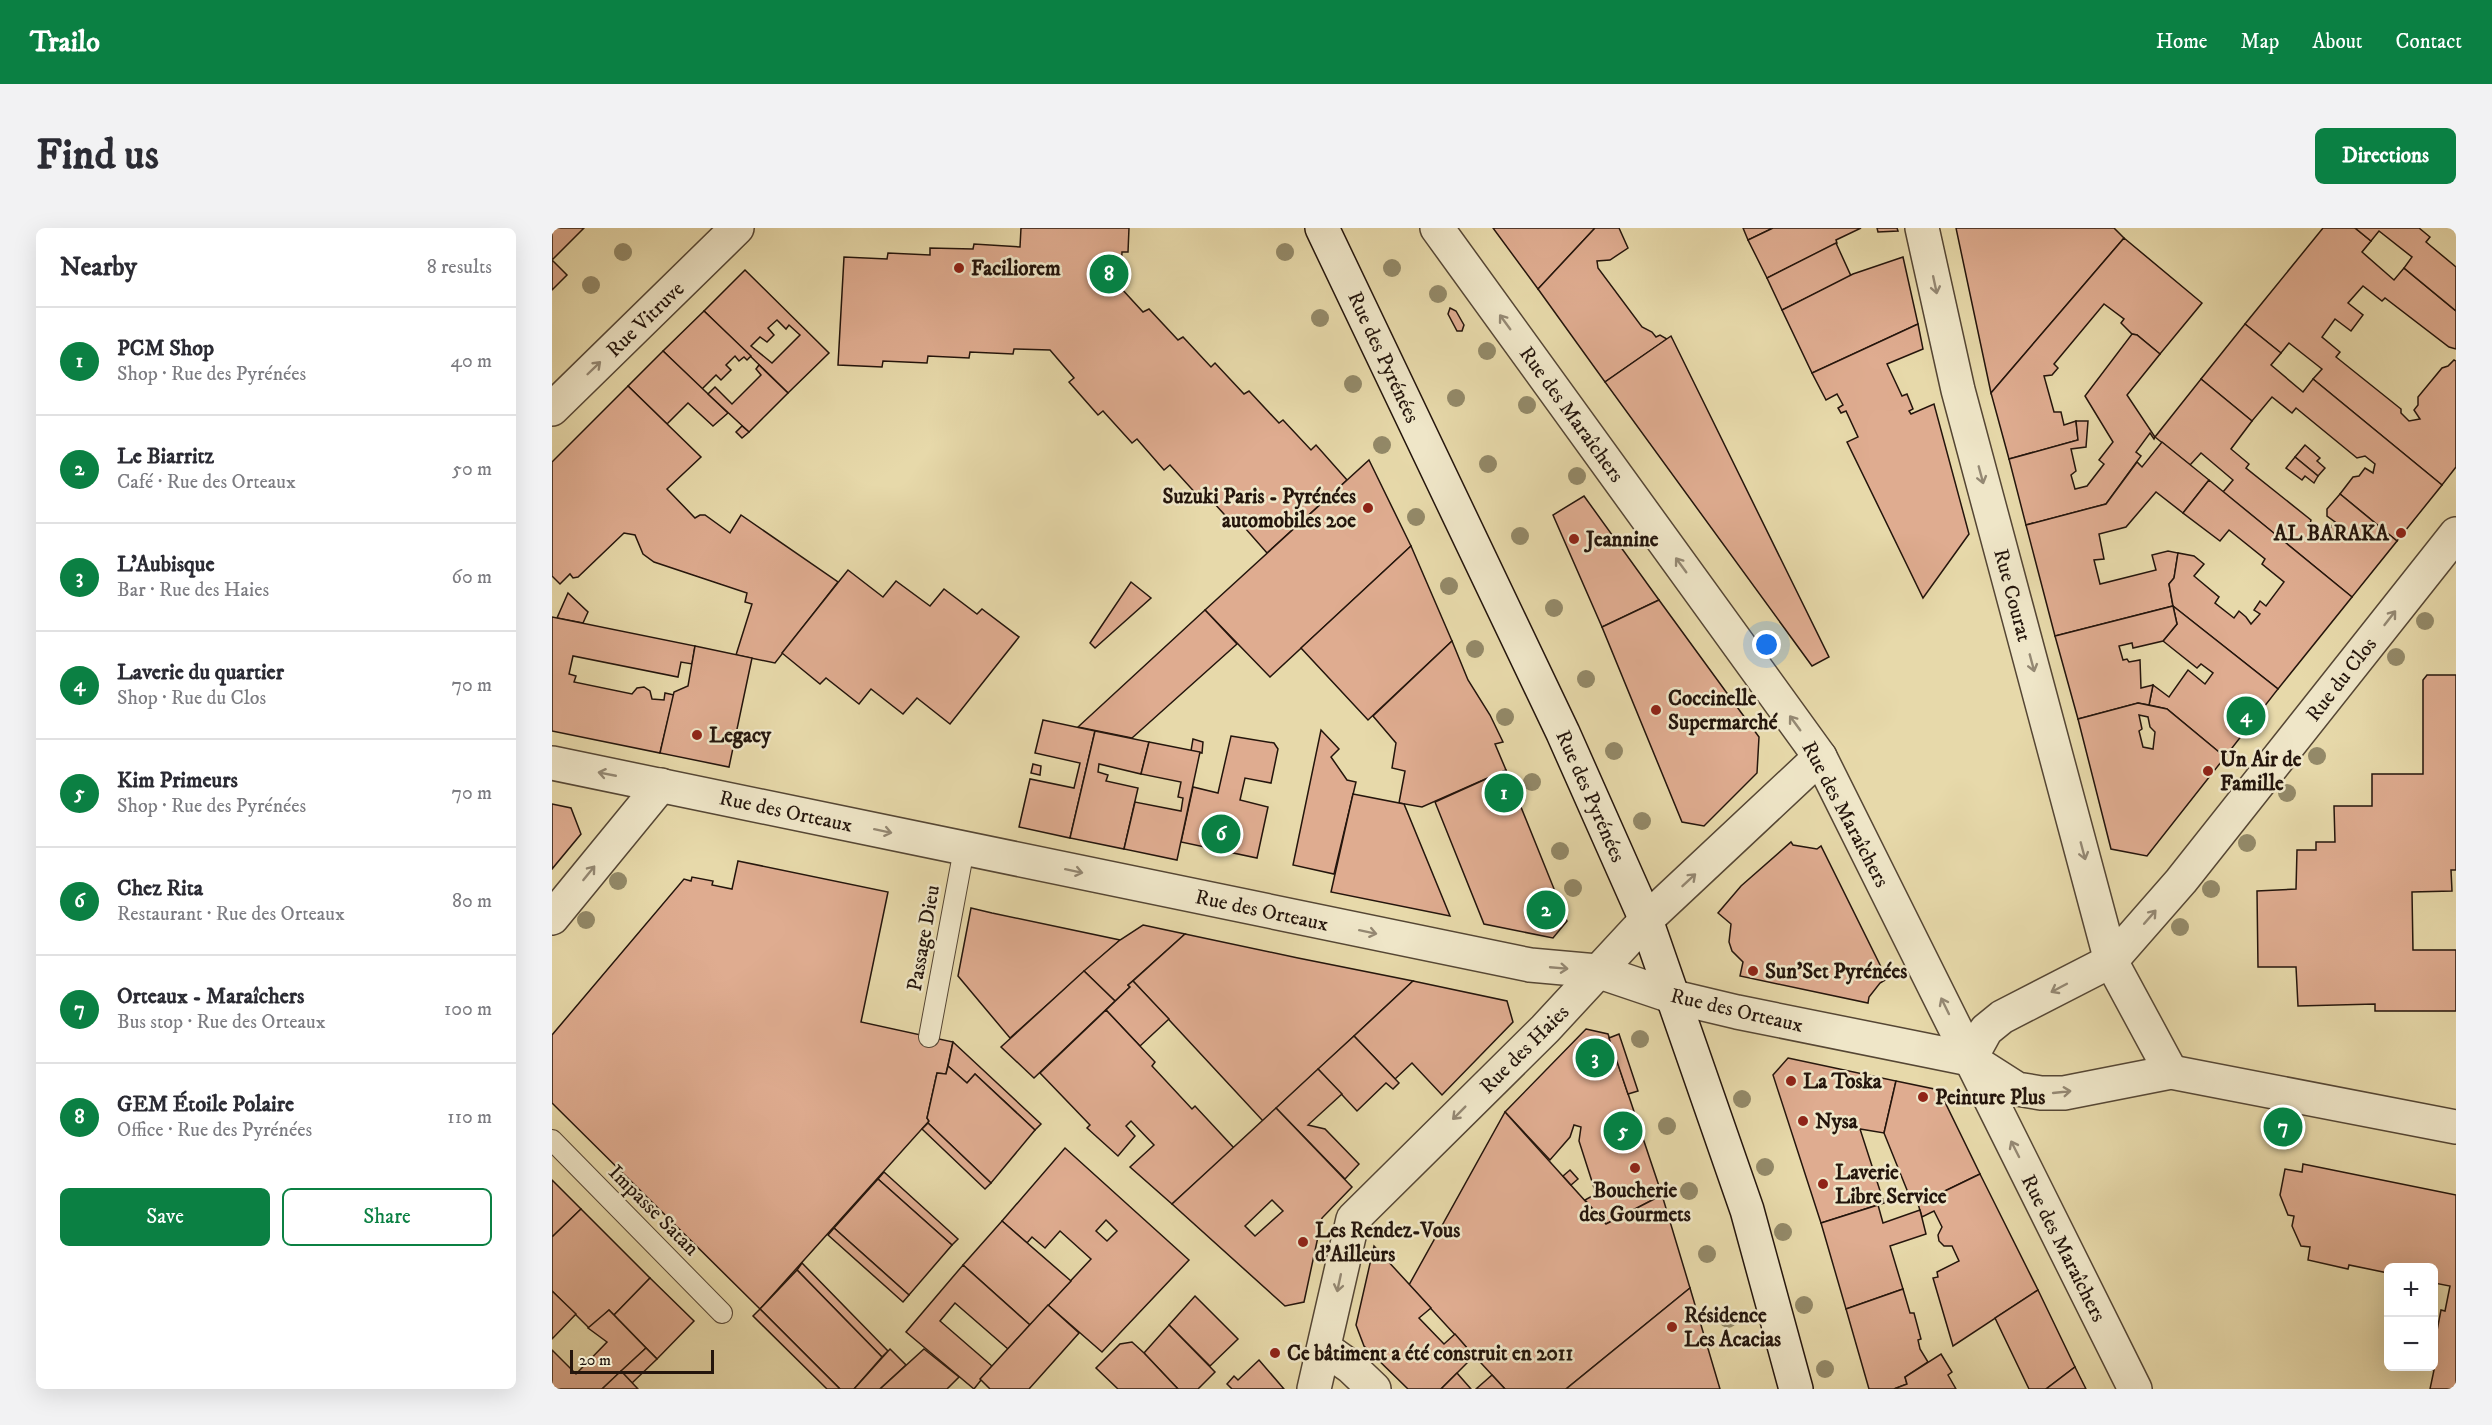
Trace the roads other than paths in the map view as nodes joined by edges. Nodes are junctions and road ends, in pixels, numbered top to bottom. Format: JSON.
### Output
{"nodes":[{"id":1,"x":737,"y":228,"type":"edge"},
{"id":2,"x":1322,"y":228,"type":"edge"},
{"id":3,"x":1437,"y":228,"type":"edge"},
{"id":4,"x":1922,"y":228,"type":"edge"},
{"id":5,"x":552,"y":409,"type":"edge"},
{"id":6,"x":2456,"y":534,"type":"edge"},
{"id":7,"x":1820,"y":757,"type":"junction"},
{"id":8,"x":552,"y":763,"type":"edge"},
{"id":9,"x":662,"y":785,"type":"junction"},
{"id":10,"x":964,"y":849,"type":"junction"},
{"id":11,"x":552,"y":918,"type":"edge"},
{"id":12,"x":1646,"y":920,"type":"junction"},
{"id":13,"x":2111,"y":961,"type":"junction"},
{"id":14,"x":1597,"y":971,"type":"junction"},
{"id":15,"x":1674,"y":997,"type":"junction"},
{"id":16,"x":929,"y":1037,"type":"dead end"},
{"id":17,"x":1970,"y":1059,"type":"junction"},
{"id":18,"x":2171,"y":1072,"type":"junction"},
{"id":19,"x":2456,"y":1127,"type":"edge"},
{"id":20,"x":552,"y":1140,"type":"edge"},
{"id":21,"x":722,"y":1313,"type":"dead end"},
{"id":22,"x":1324,"y":1348,"type":"junction"},
{"id":23,"x":1314,"y":1389,"type":"edge"},
{"id":24,"x":1374,"y":1389,"type":"edge"},
{"id":25,"x":1796,"y":1389,"type":"edge"},
{"id":26,"x":2135,"y":1389,"type":"edge"}],
"edges":[{"from":5,"to":1,"type":"street","name":"Rue Vitruve","one_way":true},
{"from":2,"to":12,"type":"street","name":"Rue des Pyrénées"},
{"from":7,"to":3,"type":"street","name":"Rue des Maraîchers","one_way":true},
{"from":4,"to":13,"type":"street","name":"Rue Courat","one_way":true},
{"from":13,"to":6,"type":"street","name":"Rue du Clos","one_way":true},
{"from":12,"to":7,"type":"street","name":"Rue des Haies","one_way":true},
{"from":17,"to":7,"type":"street","name":"Rue des Maraîchers","one_way":true},
{"from":9,"to":8,"type":"street","name":"Rue des Orteaux","one_way":true},
{"from":9,"to":10,"type":"street","name":"Rue des Orteaux","one_way":true},
{"from":11,"to":9,"type":"street","one_way":true},
{"from":10,"to":14,"type":"street","name":"Rue des Orteaux","one_way":true},
{"from":10,"to":16,"type":"lane","name":"Passage Dieu"},
{"from":12,"to":14,"type":"street","name":"Rue des Haies"},
{"from":12,"to":15,"type":"street","name":"Rue des Pyrénées"},
{"from":13,"to":17,"type":"street","one_way":true},
{"from":13,"to":18,"type":"street"},
{"from":14,"to":15,"type":"street","name":"Rue des Orteaux"},
{"from":14,"to":22,"type":"street","name":"Rue des Haies","one_way":true},
{"from":15,"to":17,"type":"street","name":"Rue des Orteaux"},
{"from":15,"to":25,"type":"street","name":"Rue des Pyrénées"},
{"from":17,"to":18,"type":"street","name":"Rue des Orteaux","one_way":true},
{"from":26,"to":17,"type":"street","name":"Rue des Maraîchers","one_way":true},
{"from":18,"to":19,"type":"street","name":"Rue des Orteaux"},
{"from":20,"to":21,"type":"lane","name":"Impasse Satan"},
{"from":22,"to":23,"type":"street","name":"Rue des Haies"},
{"from":22,"to":24,"type":"street"}]}
